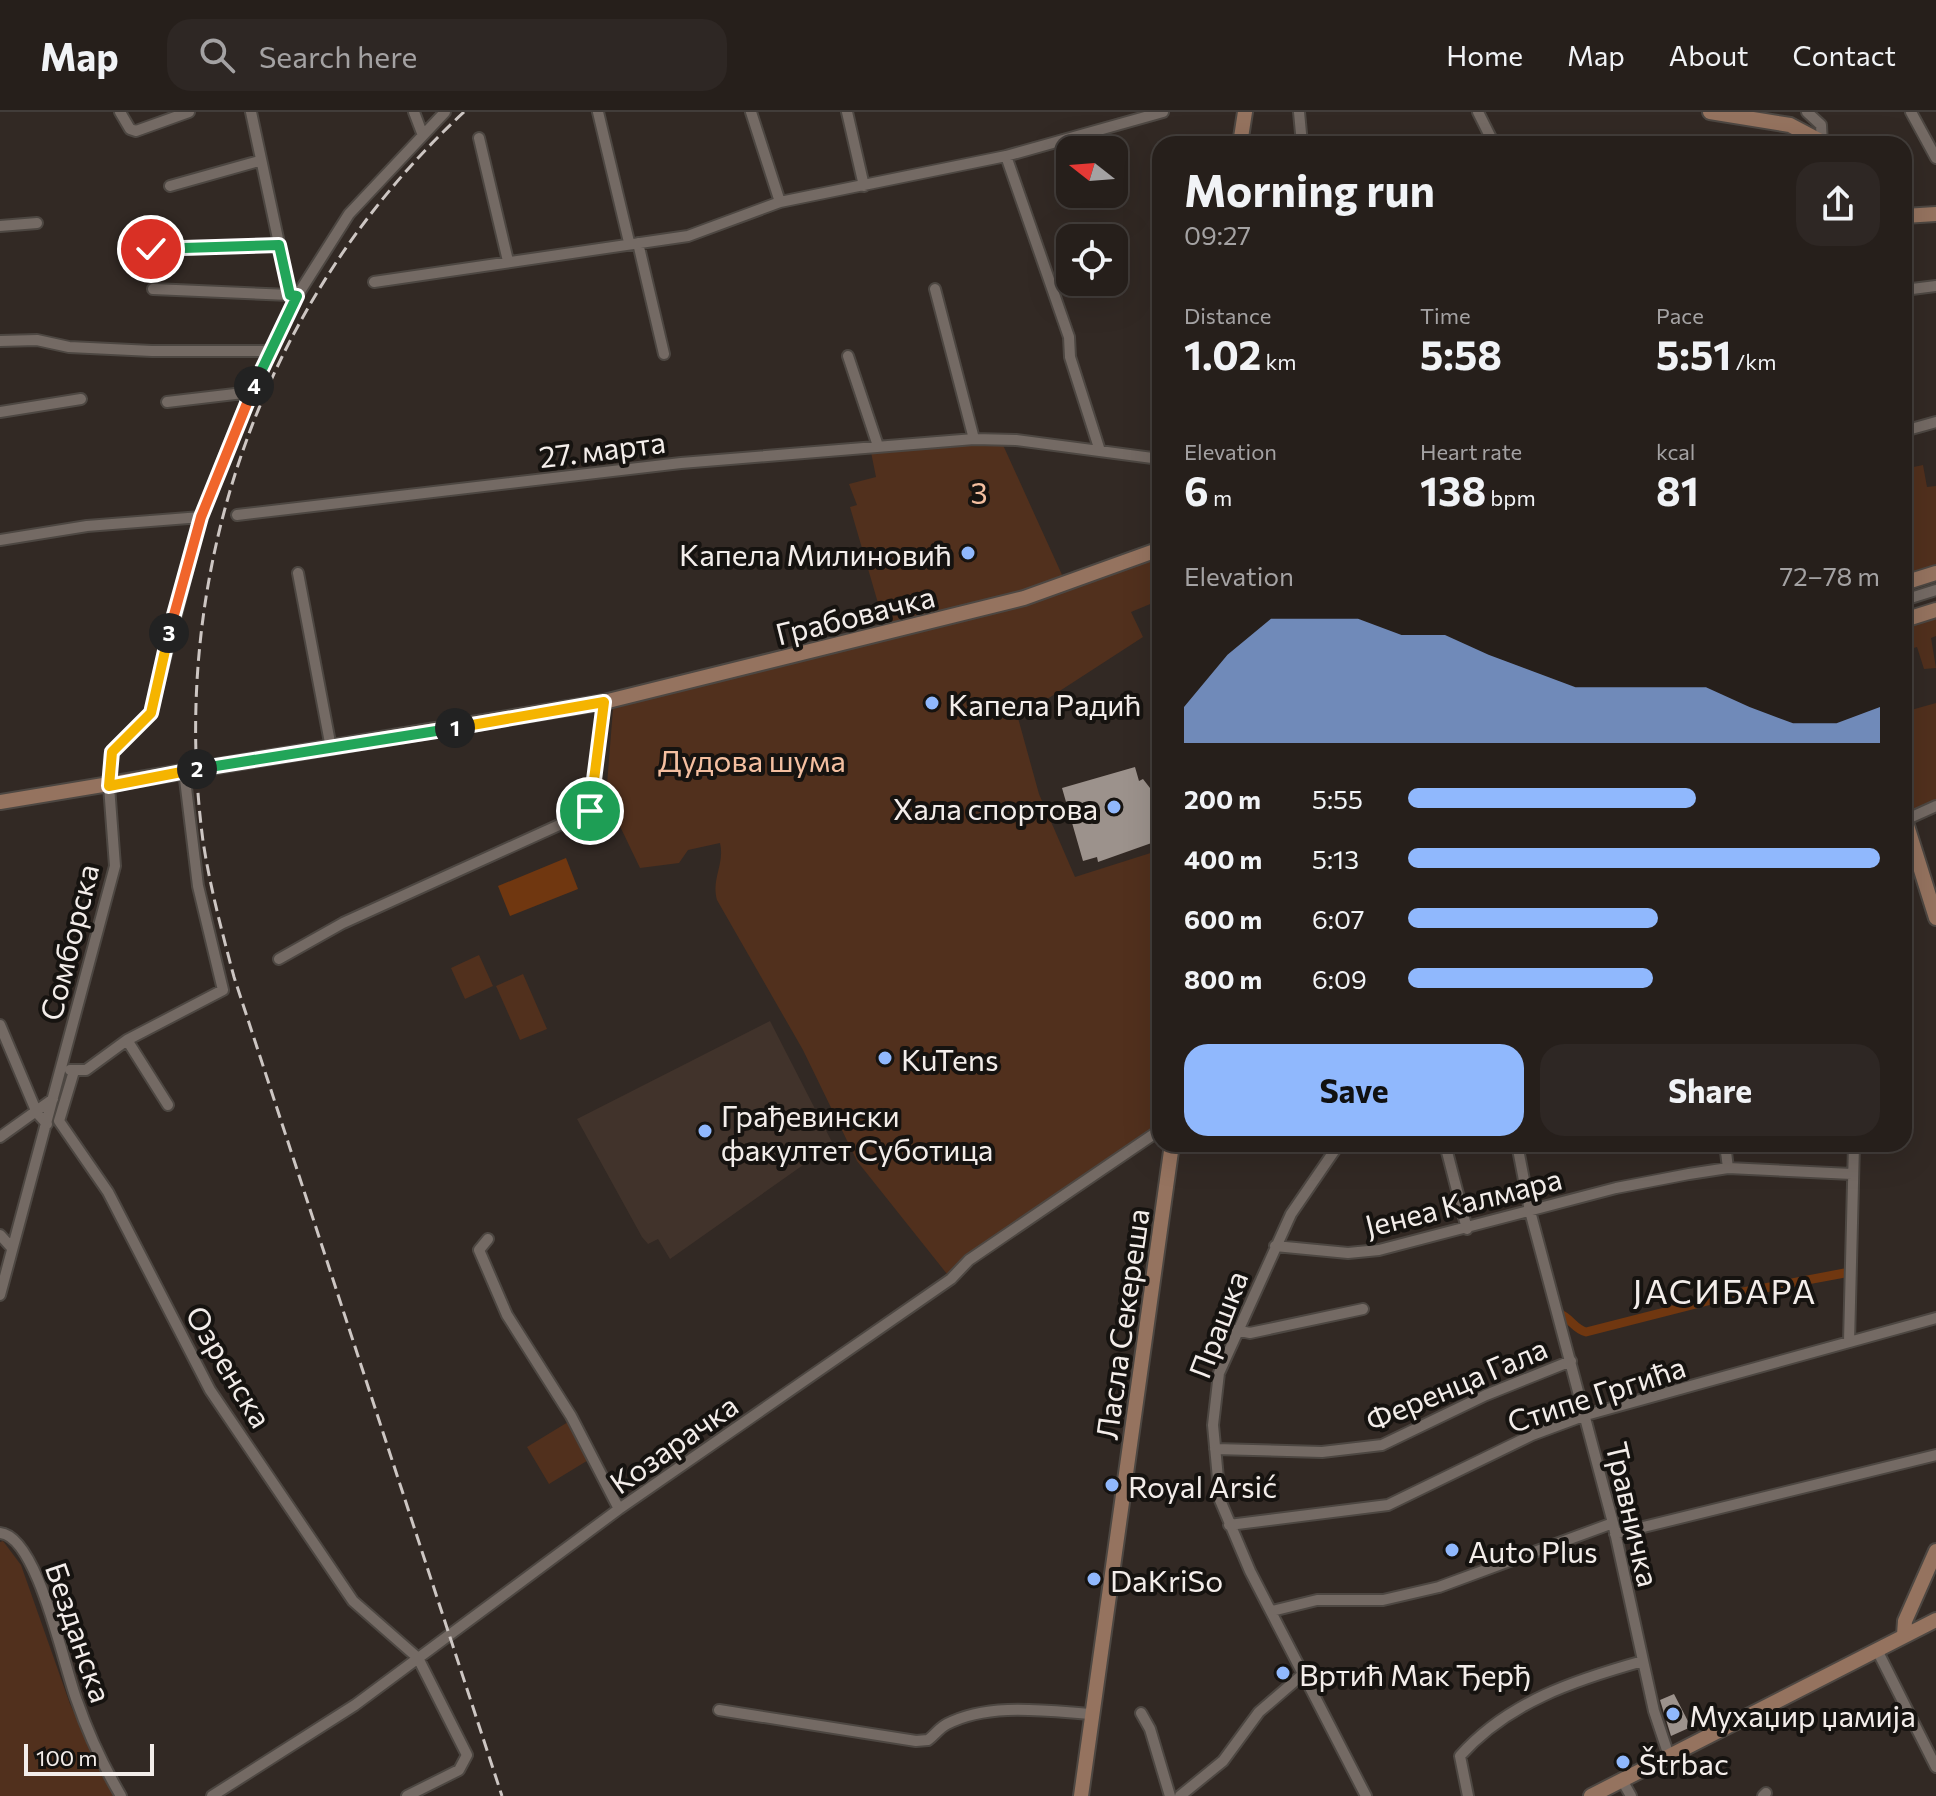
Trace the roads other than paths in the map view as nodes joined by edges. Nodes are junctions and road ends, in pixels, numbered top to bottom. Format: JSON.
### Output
{"nodes":[{"id":1,"x":120,"y":112,"type":"edge"},
{"id":2,"x":189,"y":112,"type":"edge"},
{"id":3,"x":251,"y":112,"type":"edge"},
{"id":4,"x":414,"y":112,"type":"edge"},
{"id":5,"x":445,"y":112,"type":"edge"},
{"id":6,"x":598,"y":112,"type":"edge"},
{"id":7,"x":751,"y":112,"type":"edge"},
{"id":8,"x":847,"y":112,"type":"edge"},
{"id":9,"x":1163,"y":112,"type":"edge"},
{"id":10,"x":1245,"y":112,"type":"edge"},
{"id":11,"x":1299,"y":112,"type":"edge"},
{"id":12,"x":1478,"y":112,"type":"edge"},
{"id":13,"x":1710,"y":112,"type":"edge"},
{"id":14,"x":1807,"y":112,"type":"edge"},
{"id":15,"x":1911,"y":112,"type":"edge"},
{"id":16,"x":422,"y":133,"type":"junction"},
{"id":17,"x":1241,"y":136,"type":"edge"},
{"id":18,"x":1301,"y":136,"type":"edge"},
{"id":19,"x":1490,"y":136,"type":"edge"},
{"id":20,"x":1811,"y":136,"type":"edge"},
{"id":21,"x":1823,"y":136,"type":"edge"},
{"id":22,"x":479,"y":138,"type":"dead end"},
{"id":23,"x":1006,"y":156,"type":"junction"},
{"id":24,"x":1936,"y":158,"type":"edge"},
{"id":25,"x":259,"y":161,"type":"junction"},
{"id":26,"x":170,"y":186,"type":"dead end"},
{"id":27,"x":864,"y":186,"type":"junction"},
{"id":28,"x":780,"y":202,"type":"junction"},
{"id":29,"x":1936,"y":214,"type":"edge"},
{"id":30,"x":1912,"y":216,"type":"edge"},
{"id":31,"x":37,"y":223,"type":"dead end"},
{"id":32,"x":0,"y":226,"type":"edge"},
{"id":33,"x":634,"y":243,"type":"junction"},
{"id":34,"x":279,"y":245,"type":"junction"},
{"id":35,"x":151,"y":249,"type":"dead end"},
{"id":36,"x":508,"y":261,"type":"junction"},
{"id":37,"x":374,"y":282,"type":"dead end"},
{"id":38,"x":1936,"y":286,"type":"edge"},
{"id":39,"x":153,"y":289,"type":"dead end"},
{"id":40,"x":935,"y":289,"type":"dead end"},
{"id":41,"x":1912,"y":289,"type":"edge"},
{"id":42,"x":294,"y":296,"type":"junction"},
{"id":43,"x":0,"y":341,"type":"edge"},
{"id":44,"x":271,"y":351,"type":"junction"},
{"id":45,"x":664,"y":354,"type":"dead end"},
{"id":46,"x":848,"y":356,"type":"dead end"},
{"id":47,"x":252,"y":392,"type":"junction"},
{"id":48,"x":81,"y":399,"type":"dead end"},
{"id":49,"x":167,"y":402,"type":"dead end"},
{"id":50,"x":0,"y":412,"type":"edge"},
{"id":51,"x":1936,"y":422,"type":"edge"},
{"id":52,"x":1912,"y":429,"type":"edge"},
{"id":53,"x":974,"y":439,"type":"junction"},
{"id":54,"x":878,"y":446,"type":"junction"},
{"id":55,"x":1100,"y":451,"type":"junction"},
{"id":56,"x":1152,"y":458,"type":"edge"},
{"id":57,"x":237,"y":515,"type":"dead end"},
{"id":58,"x":201,"y":517,"type":"junction"},
{"id":59,"x":0,"y":540,"type":"edge"},
{"id":60,"x":1152,"y":552,"type":"edge"},
{"id":61,"x":298,"y":573,"type":"dead end"},
{"id":62,"x":1936,"y":573,"type":"edge"},
{"id":63,"x":1912,"y":580,"type":"edge"},
{"id":64,"x":1936,"y":590,"type":"edge"},
{"id":65,"x":1912,"y":598,"type":"edge"},
{"id":66,"x":1936,"y":610,"type":"edge"},
{"id":67,"x":1912,"y":618,"type":"edge"},
{"id":68,"x":604,"y":702,"type":"junction"},
{"id":69,"x":331,"y":748,"type":"junction"},
{"id":70,"x":184,"y":771,"type":"junction"},
{"id":71,"x":109,"y":786,"type":"junction"},
{"id":72,"x":0,"y":802,"type":"edge"},
{"id":73,"x":1936,"y":806,"type":"edge"},
{"id":74,"x":1912,"y":816,"type":"edge"},
{"id":75,"x":1912,"y":844,"type":"edge"},
{"id":76,"x":1936,"y":918,"type":"edge"},
{"id":77,"x":279,"y":959,"type":"dead end"},
{"id":78,"x":0,"y":1025,"type":"edge"},
{"id":79,"x":127,"y":1040,"type":"junction"},
{"id":80,"x":62,"y":1066,"type":"junction"},
{"id":81,"x":74,"y":1071,"type":"junction"},
{"id":82,"x":54,"y":1098,"type":"junction"},
{"id":83,"x":168,"y":1105,"type":"dead end"},
{"id":84,"x":37,"y":1113,"type":"junction"},
{"id":85,"x":47,"y":1124,"type":"junction"},
{"id":86,"x":1152,"y":1135,"type":"edge"},
{"id":87,"x":0,"y":1137,"type":"edge"},
{"id":88,"x":1171,"y":1152,"type":"edge"},
{"id":89,"x":1334,"y":1152,"type":"edge"},
{"id":90,"x":1447,"y":1152,"type":"edge"},
{"id":91,"x":1519,"y":1152,"type":"edge"},
{"id":92,"x":1726,"y":1152,"type":"edge"},
{"id":93,"x":1853,"y":1152,"type":"edge"},
{"id":94,"x":1728,"y":1168,"type":"junction"},
{"id":95,"x":1852,"y":1174,"type":"junction"},
{"id":96,"x":1530,"y":1211,"type":"junction"},
{"id":97,"x":1467,"y":1229,"type":"junction"},
{"id":98,"x":0,"y":1235,"type":"edge"},
{"id":99,"x":488,"y":1239,"type":"dead end"},
{"id":100,"x":1275,"y":1246,"type":"junction"},
{"id":101,"x":12,"y":1248,"type":"junction"},
{"id":102,"x":0,"y":1295,"type":"edge"},
{"id":103,"x":1363,"y":1309,"type":"dead end"},
{"id":104,"x":1936,"y":1318,"type":"edge"},
{"id":105,"x":1235,"y":1330,"type":"junction"},
{"id":106,"x":1849,"y":1342,"type":"junction"},
{"id":107,"x":1571,"y":1361,"type":"junction"},
{"id":108,"x":1586,"y":1415,"type":"junction"},
{"id":109,"x":1215,"y":1449,"type":"junction"},
{"id":110,"x":1936,"y":1455,"type":"edge"},
{"id":111,"x":619,"y":1509,"type":"junction"},
{"id":112,"x":1229,"y":1525,"type":"junction"},
{"id":113,"x":1614,"y":1528,"type":"junction"},
{"id":114,"x":3,"y":1533,"type":"edge"},
{"id":115,"x":1936,"y":1551,"type":"edge"},
{"id":116,"x":1272,"y":1611,"type":"junction"},
{"id":117,"x":1936,"y":1620,"type":"edge"},
{"id":118,"x":1904,"y":1635,"type":"junction"},
{"id":119,"x":1877,"y":1650,"type":"junction"},
{"id":120,"x":418,"y":1658,"type":"junction"},
{"id":121,"x":1643,"y":1661,"type":"junction"},
{"id":122,"x":1302,"y":1675,"type":"junction"},
{"id":123,"x":719,"y":1710,"type":"dead end"},
{"id":124,"x":1141,"y":1713,"type":"dead end"},
{"id":125,"x":1092,"y":1714,"type":"junction"},
{"id":126,"x":1669,"y":1756,"type":"junction"},
{"id":127,"x":1935,"y":1761,"type":"edge"},
{"id":128,"x":1622,"y":1780,"type":"junction"},
{"id":129,"x":121,"y":1796,"type":"edge"},
{"id":130,"x":212,"y":1796,"type":"edge"},
{"id":131,"x":407,"y":1796,"type":"edge"},
{"id":132,"x":1081,"y":1796,"type":"edge"},
{"id":133,"x":1170,"y":1796,"type":"edge"},
{"id":134,"x":1180,"y":1796,"type":"edge"},
{"id":135,"x":1366,"y":1796,"type":"edge"},
{"id":136,"x":1468,"y":1796,"type":"edge"},
{"id":137,"x":1591,"y":1796,"type":"edge"},
{"id":138,"x":1631,"y":1796,"type":"edge"}],
"edges":[{"from":1,"to":2,"type":"street"},
{"from":3,"to":25,"type":"street"},
{"from":4,"to":16,"type":"street"},
{"from":5,"to":16,"type":"street","name":"Сомборска"},
{"from":6,"to":33,"type":"street"},
{"from":7,"to":28,"type":"street"},
{"from":8,"to":27,"type":"street"},
{"from":9,"to":23,"type":"street"},
{"from":10,"to":17,"type":"street"},
{"from":11,"to":18,"type":"street"},
{"from":12,"to":19,"type":"street"},
{"from":13,"to":20,"type":"street"},
{"from":14,"to":21,"type":"street"},
{"from":15,"to":24,"type":"street"},
{"from":16,"to":42,"type":"street","name":"Сомборска"},
{"from":22,"to":36,"type":"street"},
{"from":23,"to":27,"type":"street"},
{"from":23,"to":55,"type":"street"},
{"from":25,"to":26,"type":"street"},
{"from":25,"to":34,"type":"street"},
{"from":27,"to":28,"type":"street"},
{"from":28,"to":33,"type":"street"},
{"from":29,"to":30,"type":"street"},
{"from":31,"to":32,"type":"street"},
{"from":33,"to":36,"type":"street"},
{"from":33,"to":45,"type":"street"},
{"from":34,"to":35,"type":"street"},
{"from":34,"to":42,"type":"street"},
{"from":36,"to":37,"type":"street"},
{"from":38,"to":41,"type":"street"},
{"from":39,"to":42,"type":"street"},
{"from":40,"to":53,"type":"street"},
{"from":42,"to":44,"type":"street","name":"Сомборска"},
{"from":43,"to":44,"type":"street"},
{"from":44,"to":47,"type":"street","name":"Сомборска"},
{"from":46,"to":54,"type":"street"},
{"from":47,"to":49,"type":"street"},
{"from":47,"to":58,"type":"street","name":"Сомборска"},
{"from":48,"to":50,"type":"street"},
{"from":51,"to":52,"type":"street"},
{"from":53,"to":54,"type":"street","name":"27. марта"},
{"from":53,"to":55,"type":"street","name":"27. марта"},
{"from":54,"to":57,"type":"street","name":"27. марта"},
{"from":55,"to":56,"type":"street","name":"27. марта"},
{"from":58,"to":59,"type":"street"},
{"from":58,"to":71,"type":"street","name":"Сомборска"},
{"from":60,"to":68,"type":"street","name":"Грабовачка"},
{"from":61,"to":69,"type":"street"},
{"from":62,"to":63,"type":"street"},
{"from":64,"to":65,"type":"street"},
{"from":66,"to":67,"type":"street"},
{"from":68,"to":69,"type":"street","name":"Грабовачка"},
{"from":68,"to":77,"type":"street"},
{"from":69,"to":70,"type":"street","name":"Грабовачка"},
{"from":70,"to":71,"type":"street","name":"Грабовачка"},
{"from":70,"to":79,"type":"street"},
{"from":71,"to":72,"type":"street","name":"Грабовачка"},
{"from":71,"to":80,"type":"street","name":"Сомборска"},
{"from":73,"to":74,"type":"street"},
{"from":75,"to":76,"type":"street"},
{"from":78,"to":84,"type":"street"},
{"from":79,"to":81,"type":"street"},
{"from":79,"to":83,"type":"street"},
{"from":80,"to":81,"type":"street"},
{"from":80,"to":82,"type":"street","name":"Сомборска"},
{"from":81,"to":120,"type":"street","name":"Озренска"},
{"from":82,"to":84,"type":"street"},
{"from":82,"to":85,"type":"street","name":"Сомборска"},
{"from":84,"to":85,"type":"street"},
{"from":84,"to":87,"type":"street"},
{"from":85,"to":101,"type":"street","name":"Сомборска"},
{"from":86,"to":111,"type":"street","name":"Козарачка"},
{"from":88,"to":125,"type":"street","name":"Ласла Секереша"},
{"from":89,"to":100,"type":"street","name":"Прашка"},
{"from":90,"to":97,"type":"street"},
{"from":91,"to":96,"type":"street","name":"Травничка"},
{"from":92,"to":94,"type":"street"},
{"from":93,"to":95,"type":"street"},
{"from":94,"to":95,"type":"street","name":"Јенеа Калмара"},
{"from":94,"to":96,"type":"street","name":"Јенеа Калмара"},
{"from":95,"to":106,"type":"street"},
{"from":96,"to":97,"type":"street","name":"Јенеа Калмара"},
{"from":96,"to":107,"type":"street","name":"Травничка"},
{"from":97,"to":100,"type":"street","name":"Јенеа Калмара"},
{"from":98,"to":101,"type":"street"},
{"from":99,"to":111,"type":"street"},
{"from":100,"to":105,"type":"street","name":"Прашка"},
{"from":101,"to":102,"type":"street","name":"Сомборска"},
{"from":103,"to":105,"type":"street"},
{"from":104,"to":106,"type":"street","name":"Стипе Гргића"},
{"from":105,"to":109,"type":"street","name":"Прашка"},
{"from":106,"to":108,"type":"street","name":"Стипе Гргића"},
{"from":107,"to":108,"type":"street","name":"Травничка"},
{"from":107,"to":109,"type":"street","name":"Ференца Гала"},
{"from":108,"to":112,"type":"street","name":"Стипе Гргића"},
{"from":108,"to":113,"type":"street","name":"Травничка"},
{"from":109,"to":112,"type":"street","name":"Прашка"},
{"from":110,"to":113,"type":"street"},
{"from":111,"to":120,"type":"street","name":"Козарачка"},
{"from":112,"to":116,"type":"street","name":"Прашка"},
{"from":113,"to":116,"type":"street"},
{"from":113,"to":121,"type":"street","name":"Травничка"},
{"from":114,"to":129,"type":"street","name":"Безданска"},
{"from":115,"to":118,"type":"street"},
{"from":116,"to":122,"type":"street","name":"Прашка"},
{"from":117,"to":118,"type":"street"},
{"from":118,"to":119,"type":"street"},
{"from":119,"to":126,"type":"street"},
{"from":119,"to":127,"type":"street"},
{"from":120,"to":130,"type":"street","name":"Козарачка"},
{"from":120,"to":131,"type":"street"},
{"from":121,"to":126,"type":"street","name":"Травничка"},
{"from":121,"to":136,"type":"street"},
{"from":122,"to":134,"type":"street"},
{"from":122,"to":135,"type":"street","name":"Прашка"},
{"from":123,"to":125,"type":"street"},
{"from":124,"to":133,"type":"street"},
{"from":125,"to":132,"type":"street","name":"Ласла Секереша"},
{"from":126,"to":128,"type":"street"},
{"from":128,"to":137,"type":"street"},
{"from":128,"to":138,"type":"street"}]}
